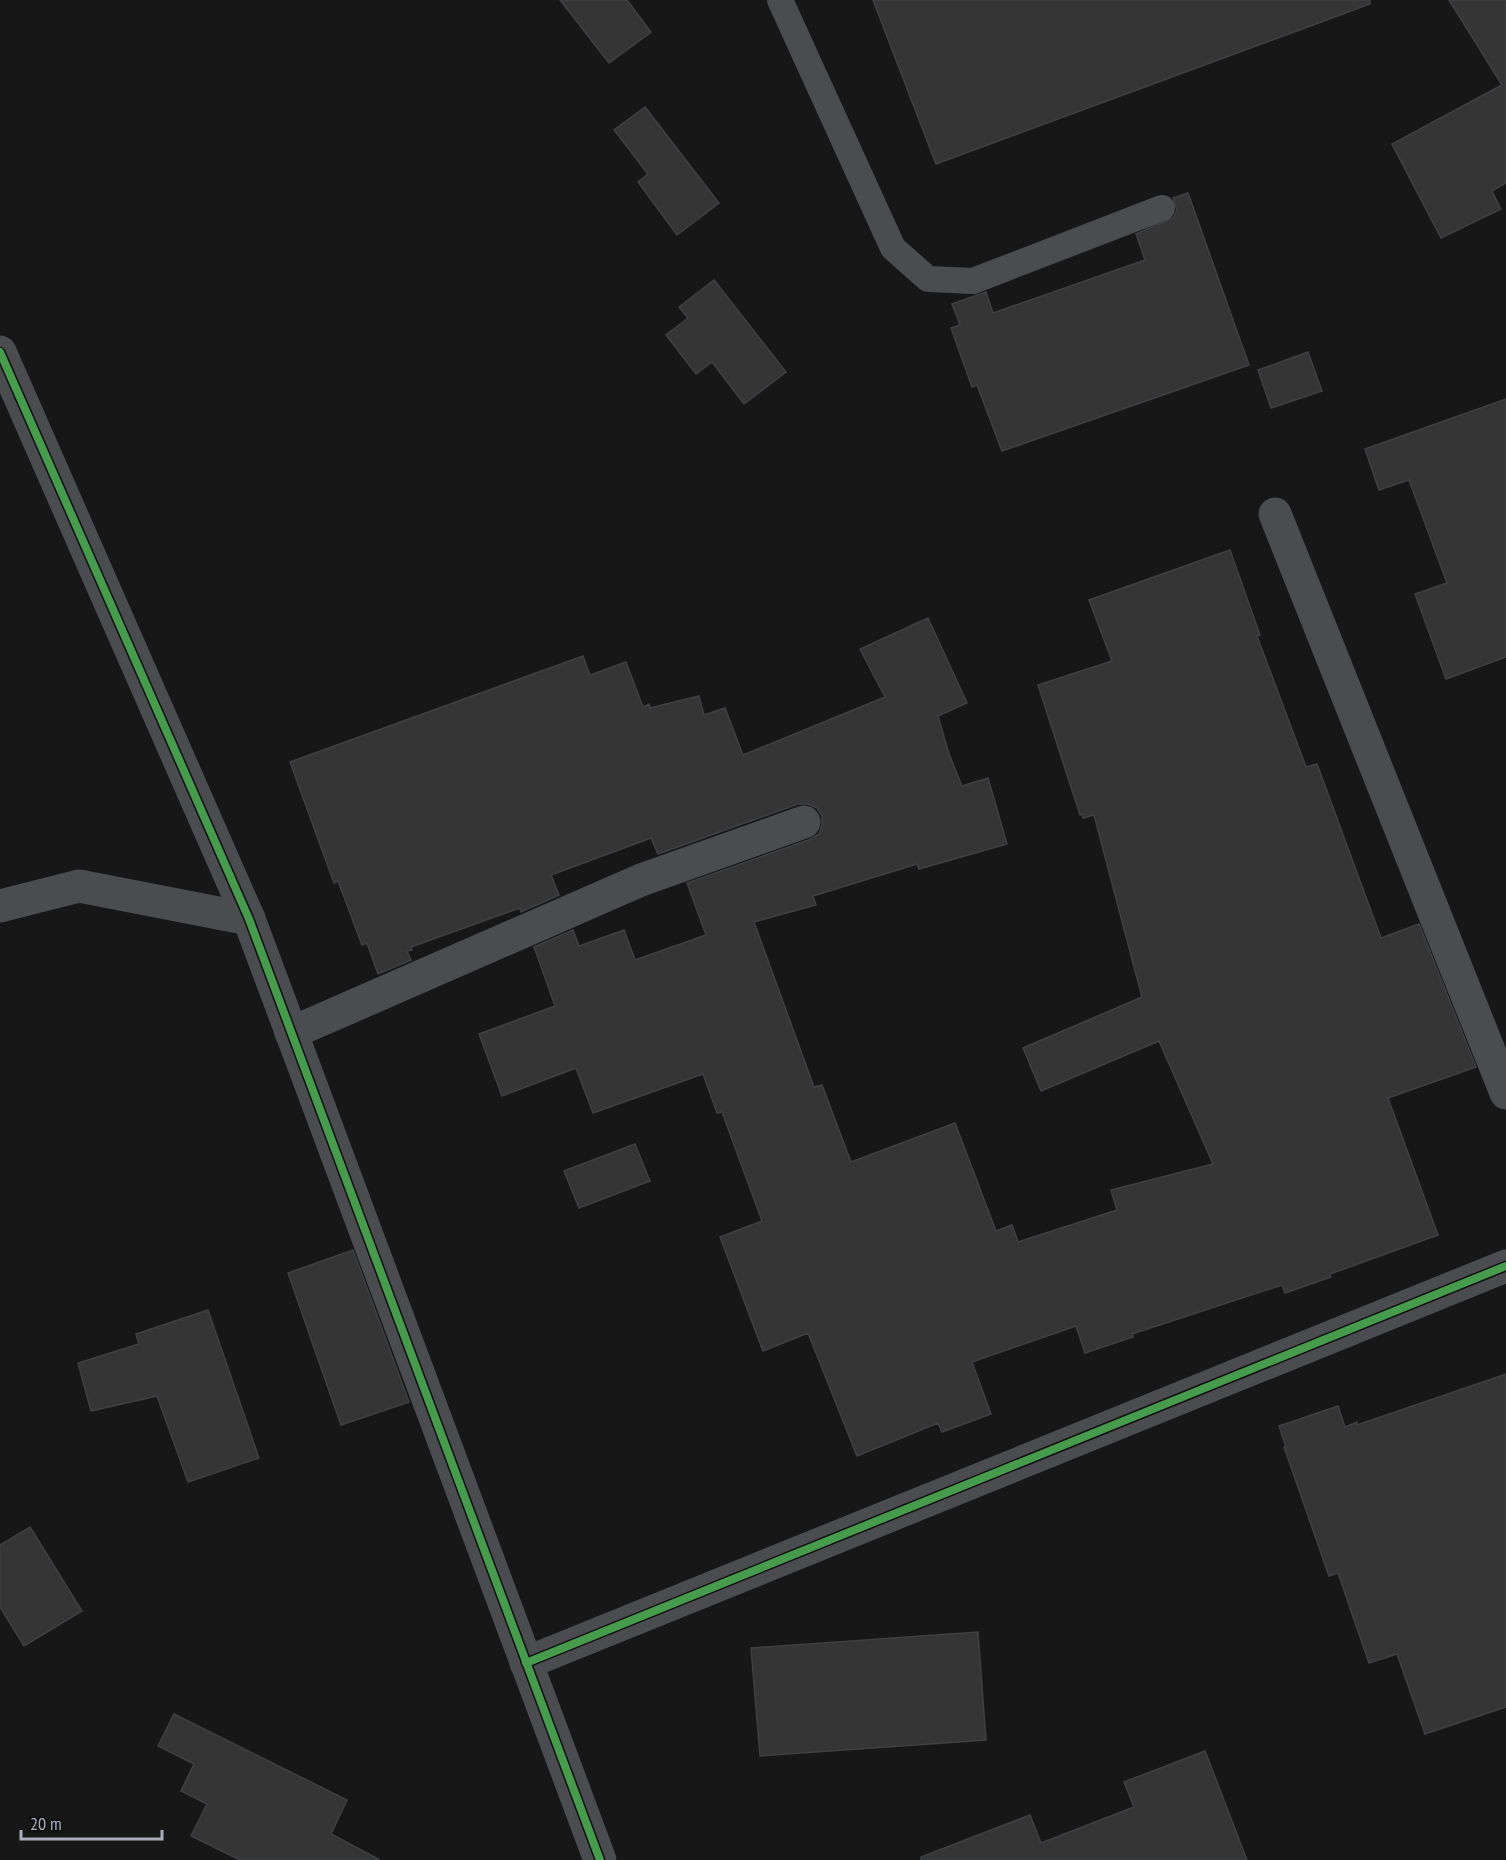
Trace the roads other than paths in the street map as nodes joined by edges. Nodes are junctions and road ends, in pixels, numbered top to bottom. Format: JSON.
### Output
{"nodes":[{"id":1,"x":780,"y":0,"type":"edge"},
{"id":2,"x":1162,"y":208,"type":"dead end"},
{"id":3,"x":0,"y":352,"type":"edge"},
{"id":4,"x":1275,"y":514,"type":"dead end"},
{"id":5,"x":804,"y":822,"type":"dead end"},
{"id":6,"x":0,"y":906,"type":"edge"},
{"id":7,"x":249,"y":919,"type":"junction"},
{"id":8,"x":291,"y":1033,"type":"junction"},
{"id":9,"x":1506,"y":1094,"type":"edge"},
{"id":10,"x":1506,"y":1266,"type":"edge"},
{"id":11,"x":526,"y":1663,"type":"junction"},
{"id":12,"x":600,"y":1860,"type":"edge"}],
"edges":[{"from":1,"to":2,"type":"lane"},
{"from":3,"to":7,"type":"street"},
{"from":4,"to":9,"type":"street"},
{"from":5,"to":8,"type":"street"},
{"from":6,"to":7,"type":"street"},
{"from":7,"to":8,"type":"street"},
{"from":8,"to":11,"type":"street"},
{"from":10,"to":11,"type":"street"},
{"from":11,"to":12,"type":"street"}]}
